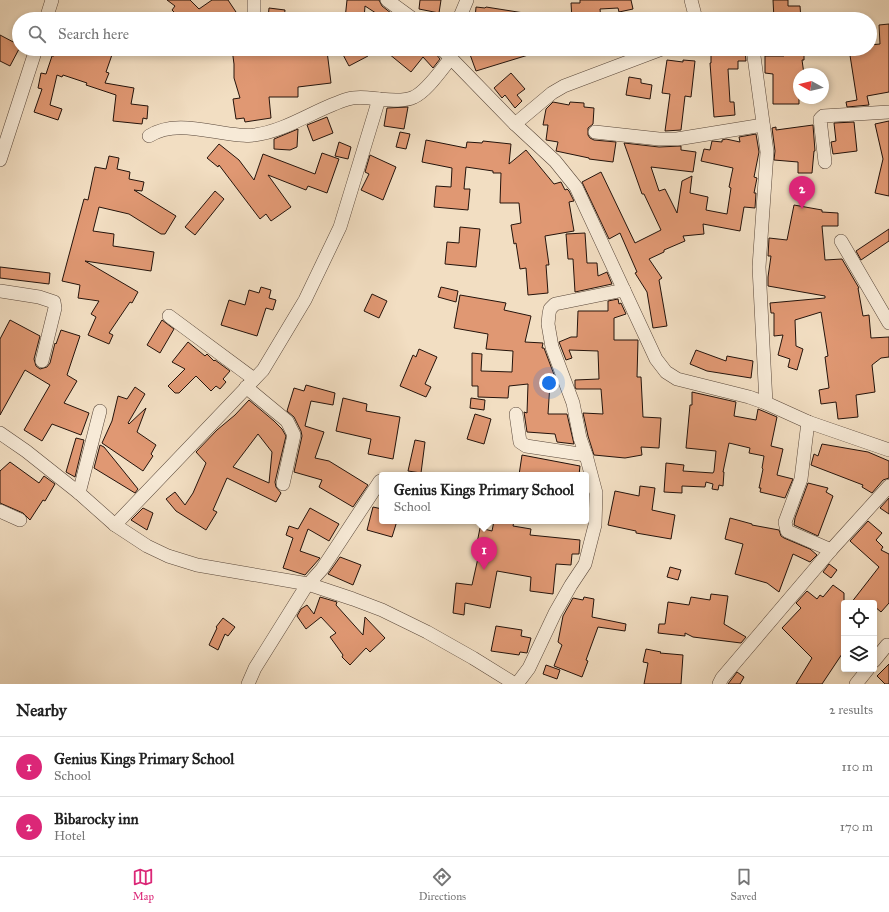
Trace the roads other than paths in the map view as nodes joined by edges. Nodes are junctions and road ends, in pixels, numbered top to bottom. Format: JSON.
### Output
{"nodes":[{"id":1,"x":52,"y":0,"type":"edge"},
{"id":2,"x":387,"y":0,"type":"edge"},
{"id":3,"x":466,"y":0,"type":"edge"},
{"id":4,"x":691,"y":0,"type":"edge"},
{"id":5,"x":48,"y":12,"type":"edge"},
{"id":6,"x":403,"y":12,"type":"edge"},
{"id":7,"x":462,"y":12,"type":"edge"},
{"id":8,"x":694,"y":12,"type":"edge"},
{"id":9,"x":34,"y":56,"type":"edge"},
{"id":10,"x":442,"y":56,"type":"edge"},
{"id":11,"x":450,"y":56,"type":"edge"},
{"id":12,"x":643,"y":56,"type":"edge"},
{"id":13,"x":754,"y":56,"type":"edge"},
{"id":14,"x":379,"y":99,"type":"junction"},
{"id":15,"x":889,"y":112,"type":"edge"},
{"id":16,"x":515,"y":124,"type":"junction"},
{"id":17,"x":763,"y":125,"type":"junction"},
{"id":18,"x":595,"y":132,"type":"dead end"},
{"id":19,"x":149,"y":136,"type":"dead end"},
{"id":20,"x":0,"y":160,"type":"edge"},
{"id":21,"x":825,"y":162,"type":"dead end"},
{"id":22,"x":841,"y":241,"type":"dead end"},
{"id":23,"x":624,"y":290,"type":"junction"},
{"id":24,"x":0,"y":291,"type":"edge"},
{"id":25,"x":169,"y":316,"type":"dead end"},
{"id":26,"x":889,"y":323,"type":"edge"},
{"id":27,"x":42,"y":361,"type":"dead end"},
{"id":28,"x":250,"y":383,"type":"junction"},
{"id":29,"x":766,"y":402,"type":"junction"},
{"id":30,"x":100,"y":411,"type":"dead end"},
{"id":31,"x":516,"y":414,"type":"dead end"},
{"id":32,"x":808,"y":422,"type":"junction"},
{"id":33,"x":0,"y":433,"type":"edge"},
{"id":34,"x":889,"y":450,"type":"edge"},
{"id":35,"x":586,"y":455,"type":"junction"},
{"id":36,"x":379,"y":483,"type":"edge"},
{"id":37,"x":283,"y":484,"type":"dead end"},
{"id":38,"x":889,"y":486,"type":"edge"},
{"id":39,"x":79,"y":493,"type":"junction"},
{"id":40,"x":0,"y":511,"type":"edge"},
{"id":41,"x":20,"y":520,"type":"dead end"},
{"id":42,"x":115,"y":525,"type":"junction"},
{"id":43,"x":831,"y":550,"type":"junction"},
{"id":44,"x":308,"y":584,"type":"junction"},
{"id":45,"x":887,"y":645,"type":"dead end"},
{"id":46,"x":877,"y":657,"type":"edge"},
{"id":47,"x":866,"y":672,"type":"edge"},
{"id":48,"x":248,"y":684,"type":"edge"},
{"id":49,"x":516,"y":684,"type":"edge"},
{"id":50,"x":719,"y":684,"type":"edge"},
{"id":51,"x":856,"y":684,"type":"edge"}],
"edges":[{"from":1,"to":5,"type":"street"},
{"from":2,"to":6,"type":"street"},
{"from":3,"to":7,"type":"street"},
{"from":4,"to":8,"type":"street"},
{"from":9,"to":20,"type":"street"},
{"from":10,"to":14,"type":"street"},
{"from":11,"to":16,"type":"street"},
{"from":12,"to":16,"type":"street"},
{"from":13,"to":17,"type":"street"},
{"from":14,"to":19,"type":"street"},
{"from":14,"to":28,"type":"street"},
{"from":15,"to":21,"type":"street"},
{"from":16,"to":23,"type":"street"},
{"from":17,"to":18,"type":"street"},
{"from":17,"to":29,"type":"street"},
{"from":22,"to":26,"type":"street"},
{"from":23,"to":29,"type":"street"},
{"from":23,"to":35,"type":"street"},
{"from":24,"to":27,"type":"street"},
{"from":25,"to":28,"type":"street"},
{"from":28,"to":37,"type":"street"},
{"from":28,"to":42,"type":"street"},
{"from":29,"to":32,"type":"street"},
{"from":30,"to":39,"type":"street"},
{"from":31,"to":35,"type":"street"},
{"from":32,"to":34,"type":"street"},
{"from":32,"to":43,"type":"street"},
{"from":33,"to":39,"type":"street"},
{"from":35,"to":49,"type":"street"},
{"from":36,"to":44,"type":"street"},
{"from":38,"to":43,"type":"street"},
{"from":39,"to":42,"type":"street"},
{"from":40,"to":41,"type":"street"},
{"from":42,"to":44,"type":"street"},
{"from":43,"to":50,"type":"street"},
{"from":44,"to":48,"type":"street"},
{"from":44,"to":49,"type":"street"},
{"from":45,"to":46,"type":"street"},
{"from":47,"to":51,"type":"street"}]}
